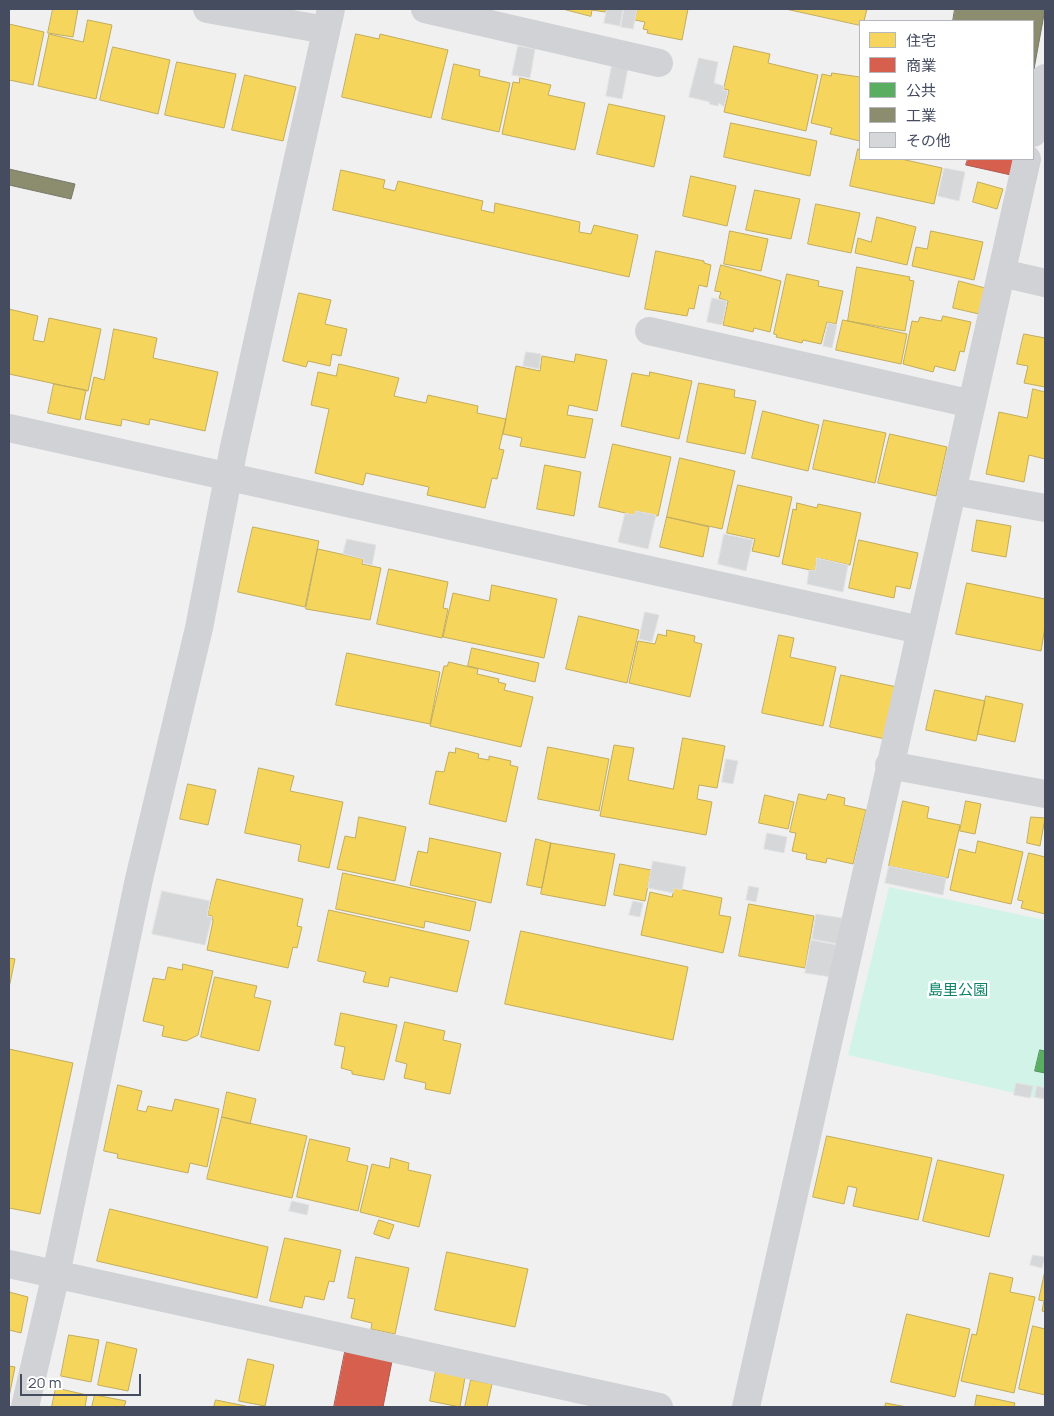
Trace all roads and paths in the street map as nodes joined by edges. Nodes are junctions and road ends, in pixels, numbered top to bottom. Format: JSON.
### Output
{"nodes":[{"id":1,"x":207,"y":9,"type":"edge"},
{"id":2,"x":424,"y":9,"type":"edge"},
{"id":3,"x":329,"y":19,"type":"edge"},
{"id":4,"x":659,"y":63,"type":"dead end"},
{"id":5,"x":1045,"y":78,"type":"edge"},
{"id":6,"x":1034,"y":129,"type":"edge"},
{"id":7,"x":1027,"y":160,"type":"edge"},
{"id":8,"x":1002,"y":273,"type":"junction"},
{"id":9,"x":1045,"y":283,"type":"edge"},
{"id":10,"x":649,"y":331,"type":"dead end"},
{"id":11,"x":972,"y":404,"type":"junction"},
{"id":12,"x":9,"y":428,"type":"edge"},
{"id":13,"x":228,"y":475,"type":"junction"},
{"id":14,"x":953,"y":491,"type":"junction"},
{"id":15,"x":1045,"y":508,"type":"edge"},
{"id":16,"x":920,"y":630,"type":"junction"},
{"id":17,"x":889,"y":765,"type":"junction"},
{"id":18,"x":1045,"y":794,"type":"edge"},
{"id":19,"x":9,"y":1264,"type":"edge"},
{"id":20,"x":56,"y":1274,"type":"junction"},
{"id":21,"x":25,"y":1407,"type":"edge"},
{"id":22,"x":659,"y":1407,"type":"edge"},
{"id":23,"x":746,"y":1407,"type":"edge"}],
"edges":[{"from":1,"to":3,"type":"street"},
{"from":2,"to":4,"type":"street"},
{"from":3,"to":13,"type":"street"},
{"from":5,"to":6,"type":"street"},
{"from":7,"to":8,"type":"street"},
{"from":8,"to":9,"type":"street"},
{"from":8,"to":11,"type":"street"},
{"from":10,"to":11,"type":"street"},
{"from":11,"to":14,"type":"street"},
{"from":12,"to":13,"type":"street"},
{"from":13,"to":16,"type":"street"},
{"from":13,"to":20,"type":"street"},
{"from":14,"to":15,"type":"street"},
{"from":14,"to":16,"type":"street"},
{"from":16,"to":17,"type":"street"},
{"from":17,"to":18,"type":"street"},
{"from":17,"to":23,"type":"street"},
{"from":19,"to":20,"type":"street"},
{"from":20,"to":21,"type":"street"},
{"from":20,"to":22,"type":"street"}]}
